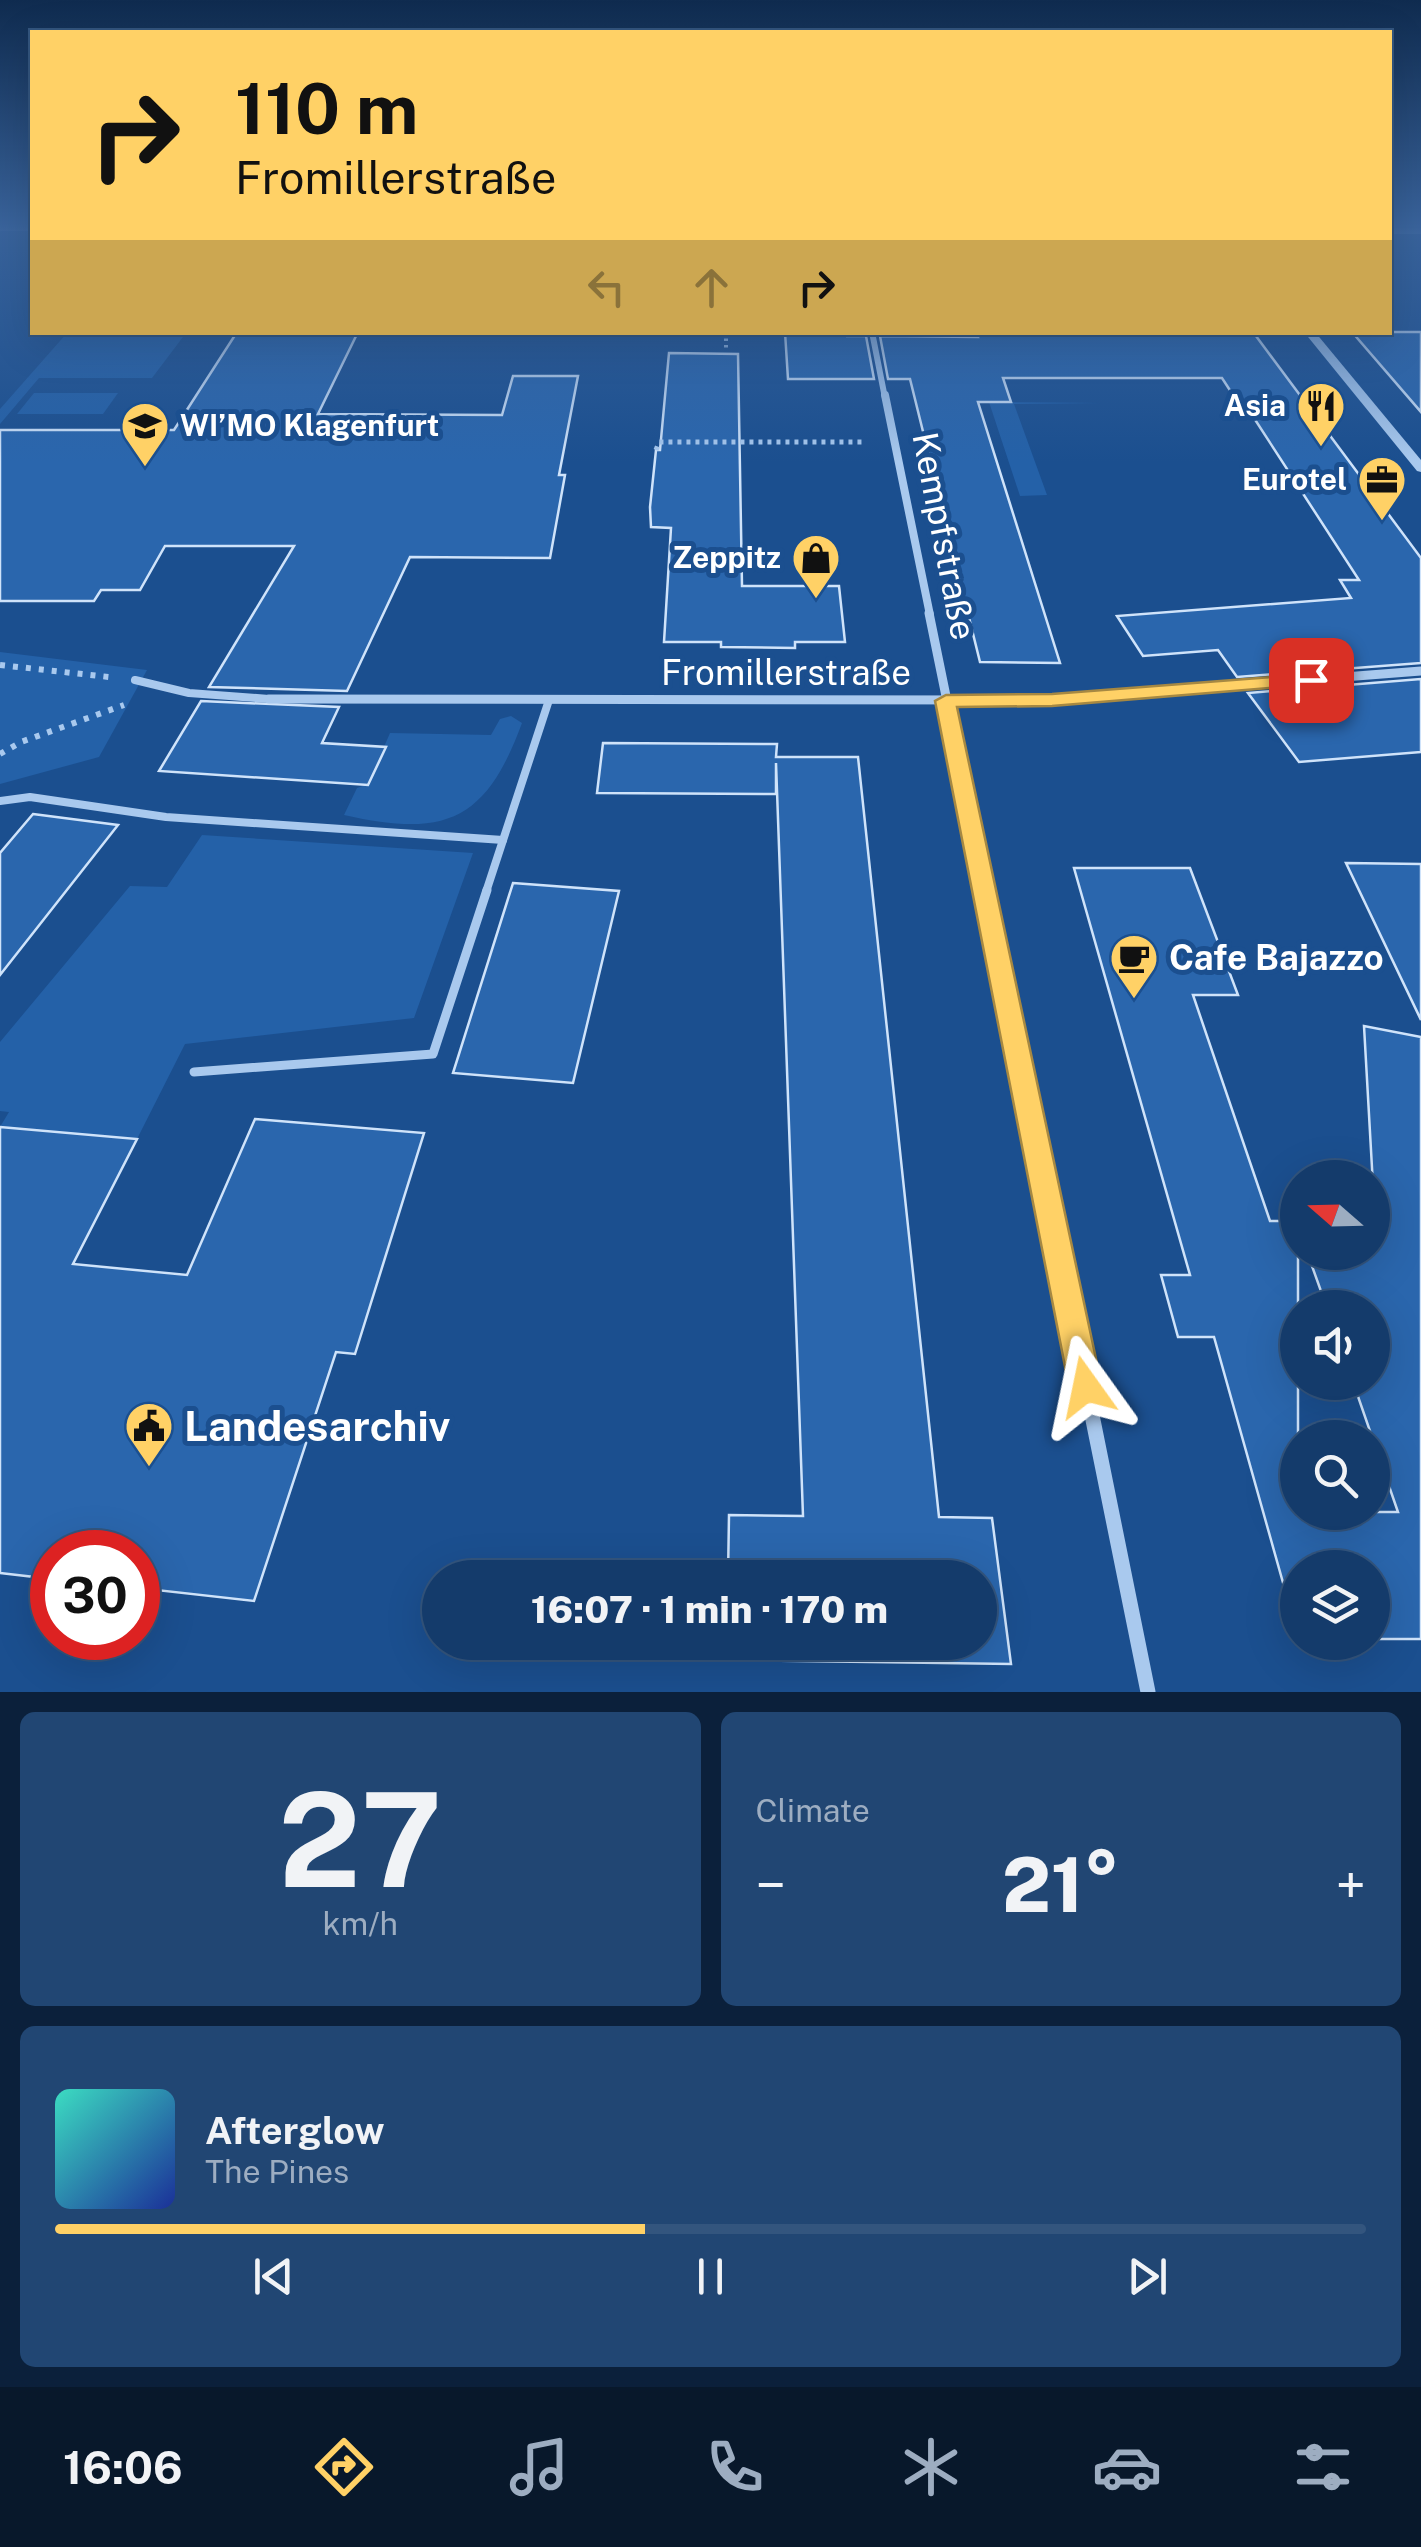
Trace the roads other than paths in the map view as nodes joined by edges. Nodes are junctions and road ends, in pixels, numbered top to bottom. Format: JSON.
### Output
{"nodes":[{"id":1,"x":873,"y":335,"type":"edge"},
{"id":2,"x":1311,"y":335,"type":"edge"},
{"id":3,"x":1421,"y":468,"type":"edge"},
{"id":4,"x":1421,"y":671,"type":"edge"},
{"id":5,"x":135,"y":680,"type":"road end"},
{"id":6,"x":269,"y":699,"type":"joint"},
{"id":7,"x":549,"y":700,"type":"junction"},
{"id":8,"x":946,"y":701,"type":"junction"},
{"id":9,"x":0,"y":801,"type":"edge"},
{"id":10,"x":504,"y":840,"type":"junction"},
{"id":11,"x":194,"y":1072,"type":"dead end"},
{"id":12,"x":1148,"y":1692,"type":"edge"}],
"edges":[{"from":1,"to":8,"type":"street","name":"Kempfstraße"},
{"from":2,"to":3,"type":"street"},
{"from":4,"to":8,"type":"street","name":"Fromillerstraße"},
{"from":5,"to":6,"type":"lane"},
{"from":6,"to":7,"type":"street","name":"Fromillerstraße"},
{"from":7,"to":8,"type":"street","name":"Fromillerstraße"},
{"from":7,"to":10,"type":"lane"},
{"from":8,"to":12,"type":"street","name":"Kempfstraße"},
{"from":9,"to":10,"type":"lane"},
{"from":10,"to":11,"type":"lane"}]}
